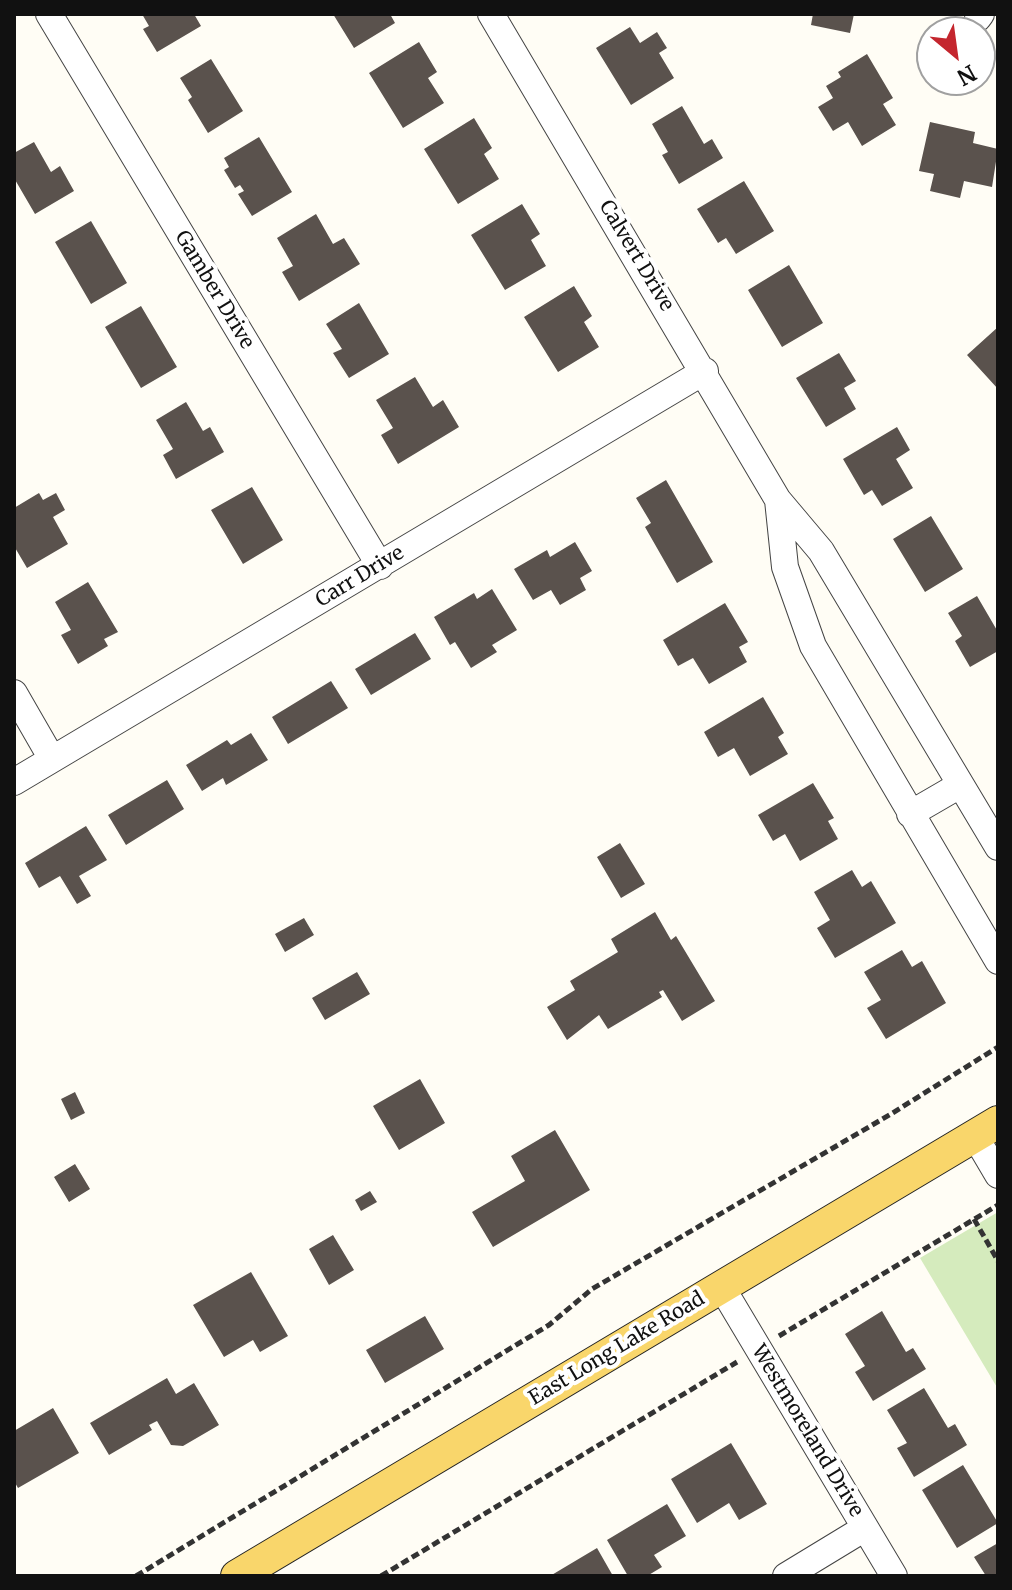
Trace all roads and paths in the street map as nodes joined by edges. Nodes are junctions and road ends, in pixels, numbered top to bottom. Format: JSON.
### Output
{"nodes":[{"id":1,"x":49,"y":14,"type":"edge"},
{"id":2,"x":491,"y":14,"type":"edge"},
{"id":3,"x":705,"y":371,"type":"junction"},
{"id":4,"x":778,"y":500,"type":"junction"},
{"id":5,"x":380,"y":566,"type":"junction"},
{"id":6,"x":14,"y":693,"type":"edge"},
{"id":7,"x":52,"y":759,"type":"junction"},
{"id":8,"x":14,"y":782,"type":"edge"},
{"id":9,"x":960,"y":785,"type":"junction"},
{"id":10,"x":910,"y":814,"type":"junction"},
{"id":11,"x":998,"y":847,"type":"edge"},
{"id":12,"x":998,"y":961,"type":"edge"},
{"id":13,"x":998,"y":1047,"type":"edge"},
{"id":14,"x":987,"y":1129,"type":"edge"},
{"id":15,"x":998,"y":1175,"type":"edge"},
{"id":16,"x":998,"y":1205,"type":"edge"},
{"id":17,"x":974,"y":1219,"type":"junction"},
{"id":18,"x":998,"y":1261,"type":"edge"},
{"id":19,"x":721,"y":1286,"type":"junction"},
{"id":20,"x":774,"y":1339,"type":"dead end"},
{"id":21,"x":744,"y":1358,"type":"dead end"},
{"id":22,"x":865,"y":1528,"type":"junction"},
{"id":23,"x":136,"y":1576,"type":"edge"},
{"id":24,"x":237,"y":1576,"type":"edge"},
{"id":25,"x":381,"y":1576,"type":"edge"},
{"id":26,"x":786,"y":1576,"type":"edge"},
{"id":27,"x":894,"y":1576,"type":"edge"}],
"edges":[{"from":1,"to":5,"type":"street","name":"Gamber Drive"},
{"from":2,"to":3,"type":"street","name":"Calvert Drive"},
{"from":3,"to":4,"type":"street","name":"Calvert Drive"},
{"from":3,"to":5,"type":"street","name":"Carr Drive"},
{"from":4,"to":9,"type":"street","name":"Calvert Drive"},
{"from":4,"to":10,"type":"street","name":"Calvert Drive"},
{"from":5,"to":7,"type":"street","name":"Carr Drive"},
{"from":6,"to":7,"type":"street"},
{"from":7,"to":8,"type":"street","name":"Carr Drive"},
{"from":9,"to":10,"type":"street"},
{"from":9,"to":11,"type":"street","name":"Calvert Drive"},
{"from":10,"to":12,"type":"street","name":"Calvert Drive"},
{"from":13,"to":23,"type":"path"},
{"from":14,"to":15,"type":"street"},
{"from":14,"to":19,"type":"main road","name":"East Long Lake Road"},
{"from":16,"to":17,"type":"path"},
{"from":17,"to":18,"type":"path"},
{"from":17,"to":20,"type":"path"},
{"from":19,"to":22,"type":"street","name":"Westmoreland Drive"},
{"from":19,"to":24,"type":"main road","name":"East Long Lake Road"},
{"from":21,"to":25,"type":"path"},
{"from":22,"to":26,"type":"street"},
{"from":22,"to":27,"type":"street","name":"Westmoreland Drive"}]}
